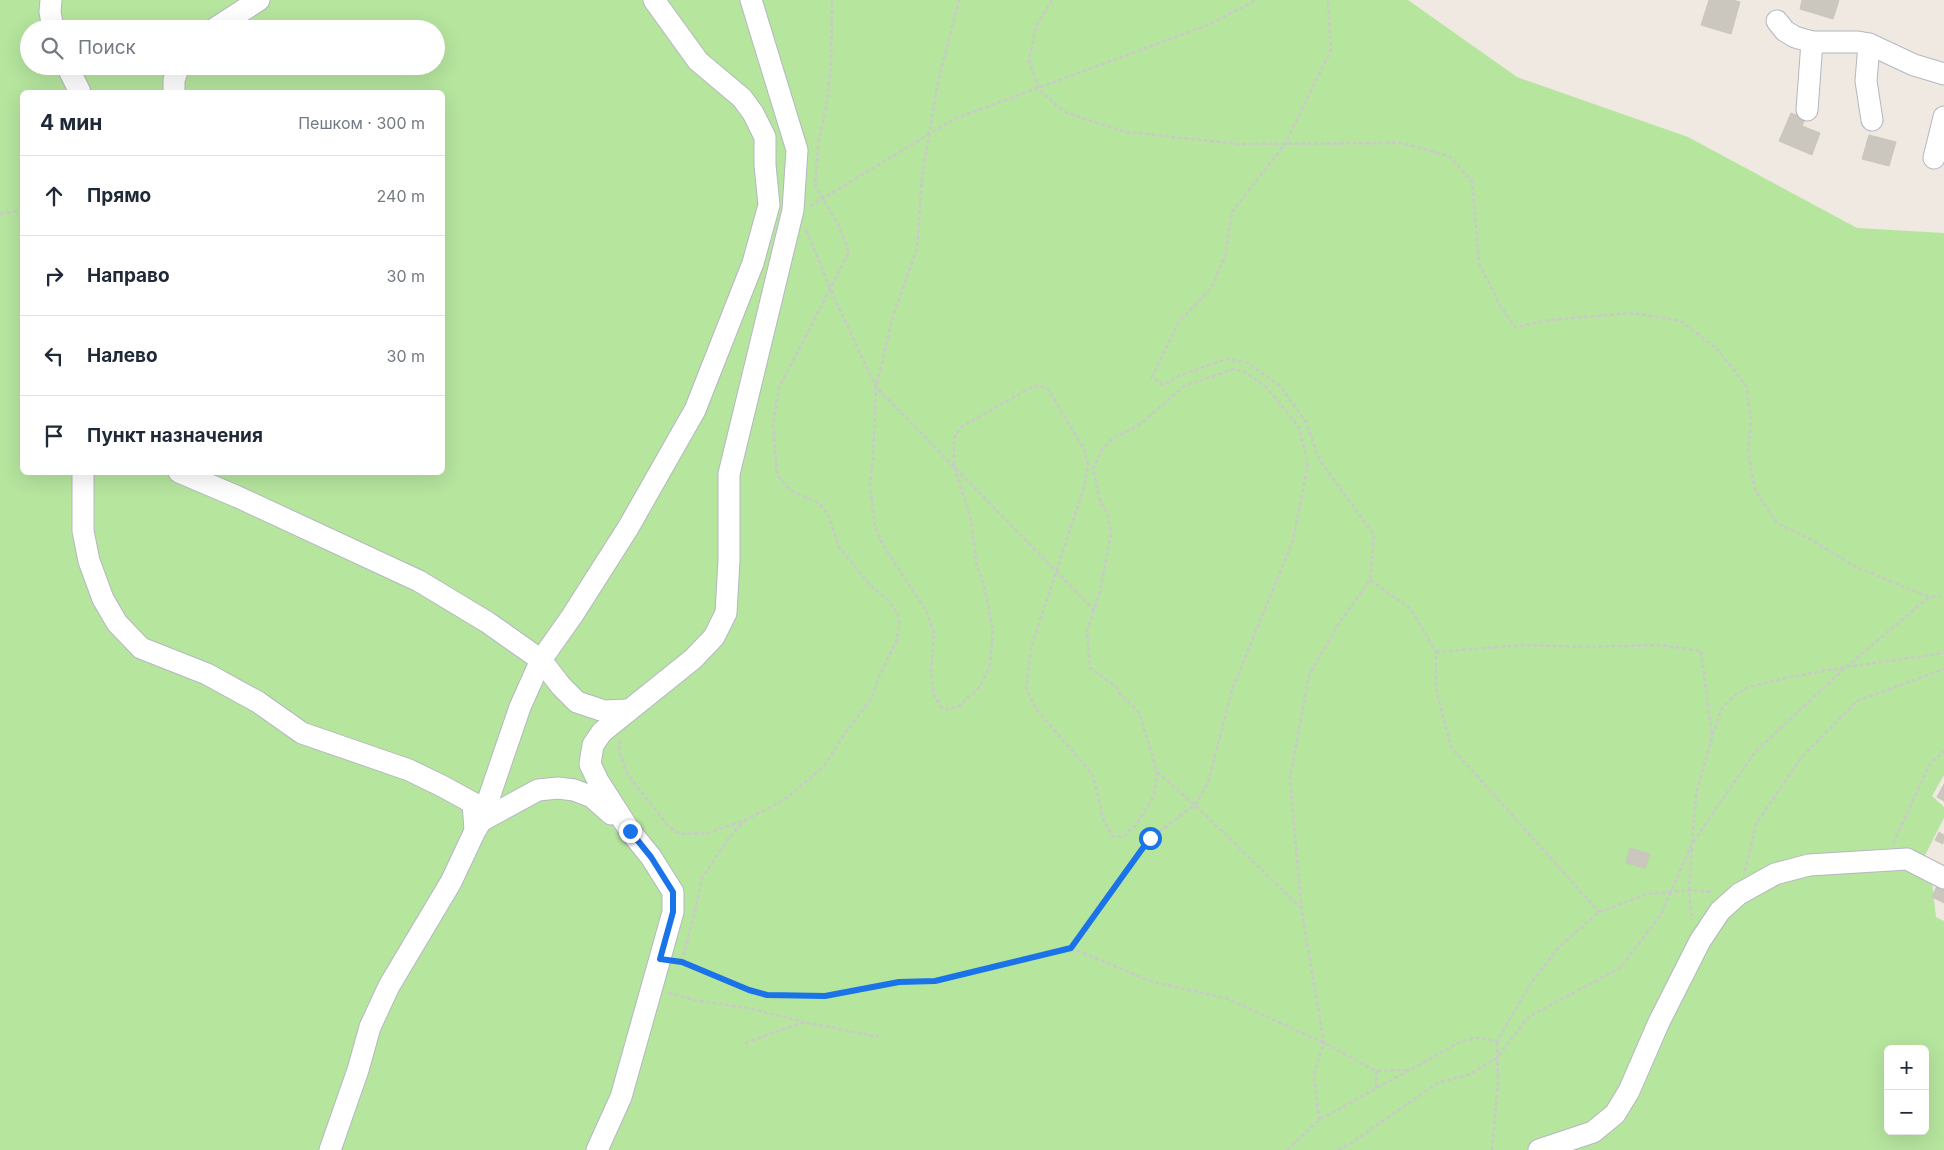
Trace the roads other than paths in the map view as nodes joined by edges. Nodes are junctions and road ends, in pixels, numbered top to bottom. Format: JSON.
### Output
{"nodes":[{"id":1,"x":51,"y":0,"type":"edge"},
{"id":2,"x":259,"y":0,"type":"edge"},
{"id":3,"x":654,"y":0,"type":"edge"},
{"id":4,"x":751,"y":0,"type":"edge"},
{"id":5,"x":51,"y":20,"type":"edge"},
{"id":6,"x":228,"y":20,"type":"edge"},
{"id":7,"x":1776,"y":21,"type":"dead end"},
{"id":8,"x":1812,"y":42,"type":"junction"},
{"id":9,"x":1869,"y":44,"type":"junction"},
{"id":10,"x":1944,"y":74,"type":"edge"},
{"id":11,"x":72,"y":75,"type":"edge"},
{"id":12,"x":176,"y":75,"type":"edge"},
{"id":13,"x":79,"y":90,"type":"edge"},
{"id":14,"x":174,"y":90,"type":"edge"},
{"id":15,"x":1807,"y":110,"type":"dead end"},
{"id":16,"x":1944,"y":117,"type":"edge"},
{"id":17,"x":1872,"y":120,"type":"dead end"},
{"id":18,"x":1934,"y":158,"type":"dead end"},
{"id":19,"x":83,"y":475,"type":"edge"},
{"id":20,"x":185,"y":475,"type":"edge"},
{"id":21,"x":541,"y":660,"type":"junction"},
{"id":22,"x":628,"y":710,"type":"junction"},
{"id":23,"x":478,"y":826,"type":"junction"},
{"id":24,"x":630,"y":831,"type":"junction"},
{"id":25,"x":1944,"y":878,"type":"edge"},
{"id":26,"x":330,"y":1150,"type":"edge"},
{"id":27,"x":597,"y":1150,"type":"edge"},
{"id":28,"x":1539,"y":1150,"type":"edge"}],
"edges":[{"from":1,"to":5,"type":"street"},
{"from":2,"to":6,"type":"street"},
{"from":3,"to":21,"type":"street"},
{"from":4,"to":22,"type":"street"},
{"from":7,"to":8,"type":"street"},
{"from":8,"to":9,"type":"street"},
{"from":8,"to":15,"type":"street"},
{"from":9,"to":10,"type":"street"},
{"from":9,"to":17,"type":"street"},
{"from":11,"to":13,"type":"street"},
{"from":12,"to":14,"type":"street"},
{"from":16,"to":18,"type":"street"},
{"from":19,"to":23,"type":"street"},
{"from":20,"to":21,"type":"street"},
{"from":21,"to":22,"type":"street"},
{"from":21,"to":23,"type":"street"},
{"from":22,"to":24,"type":"street"},
{"from":23,"to":24,"type":"street"},
{"from":23,"to":26,"type":"street"},
{"from":24,"to":27,"type":"street"},
{"from":25,"to":28,"type":"street"}]}
